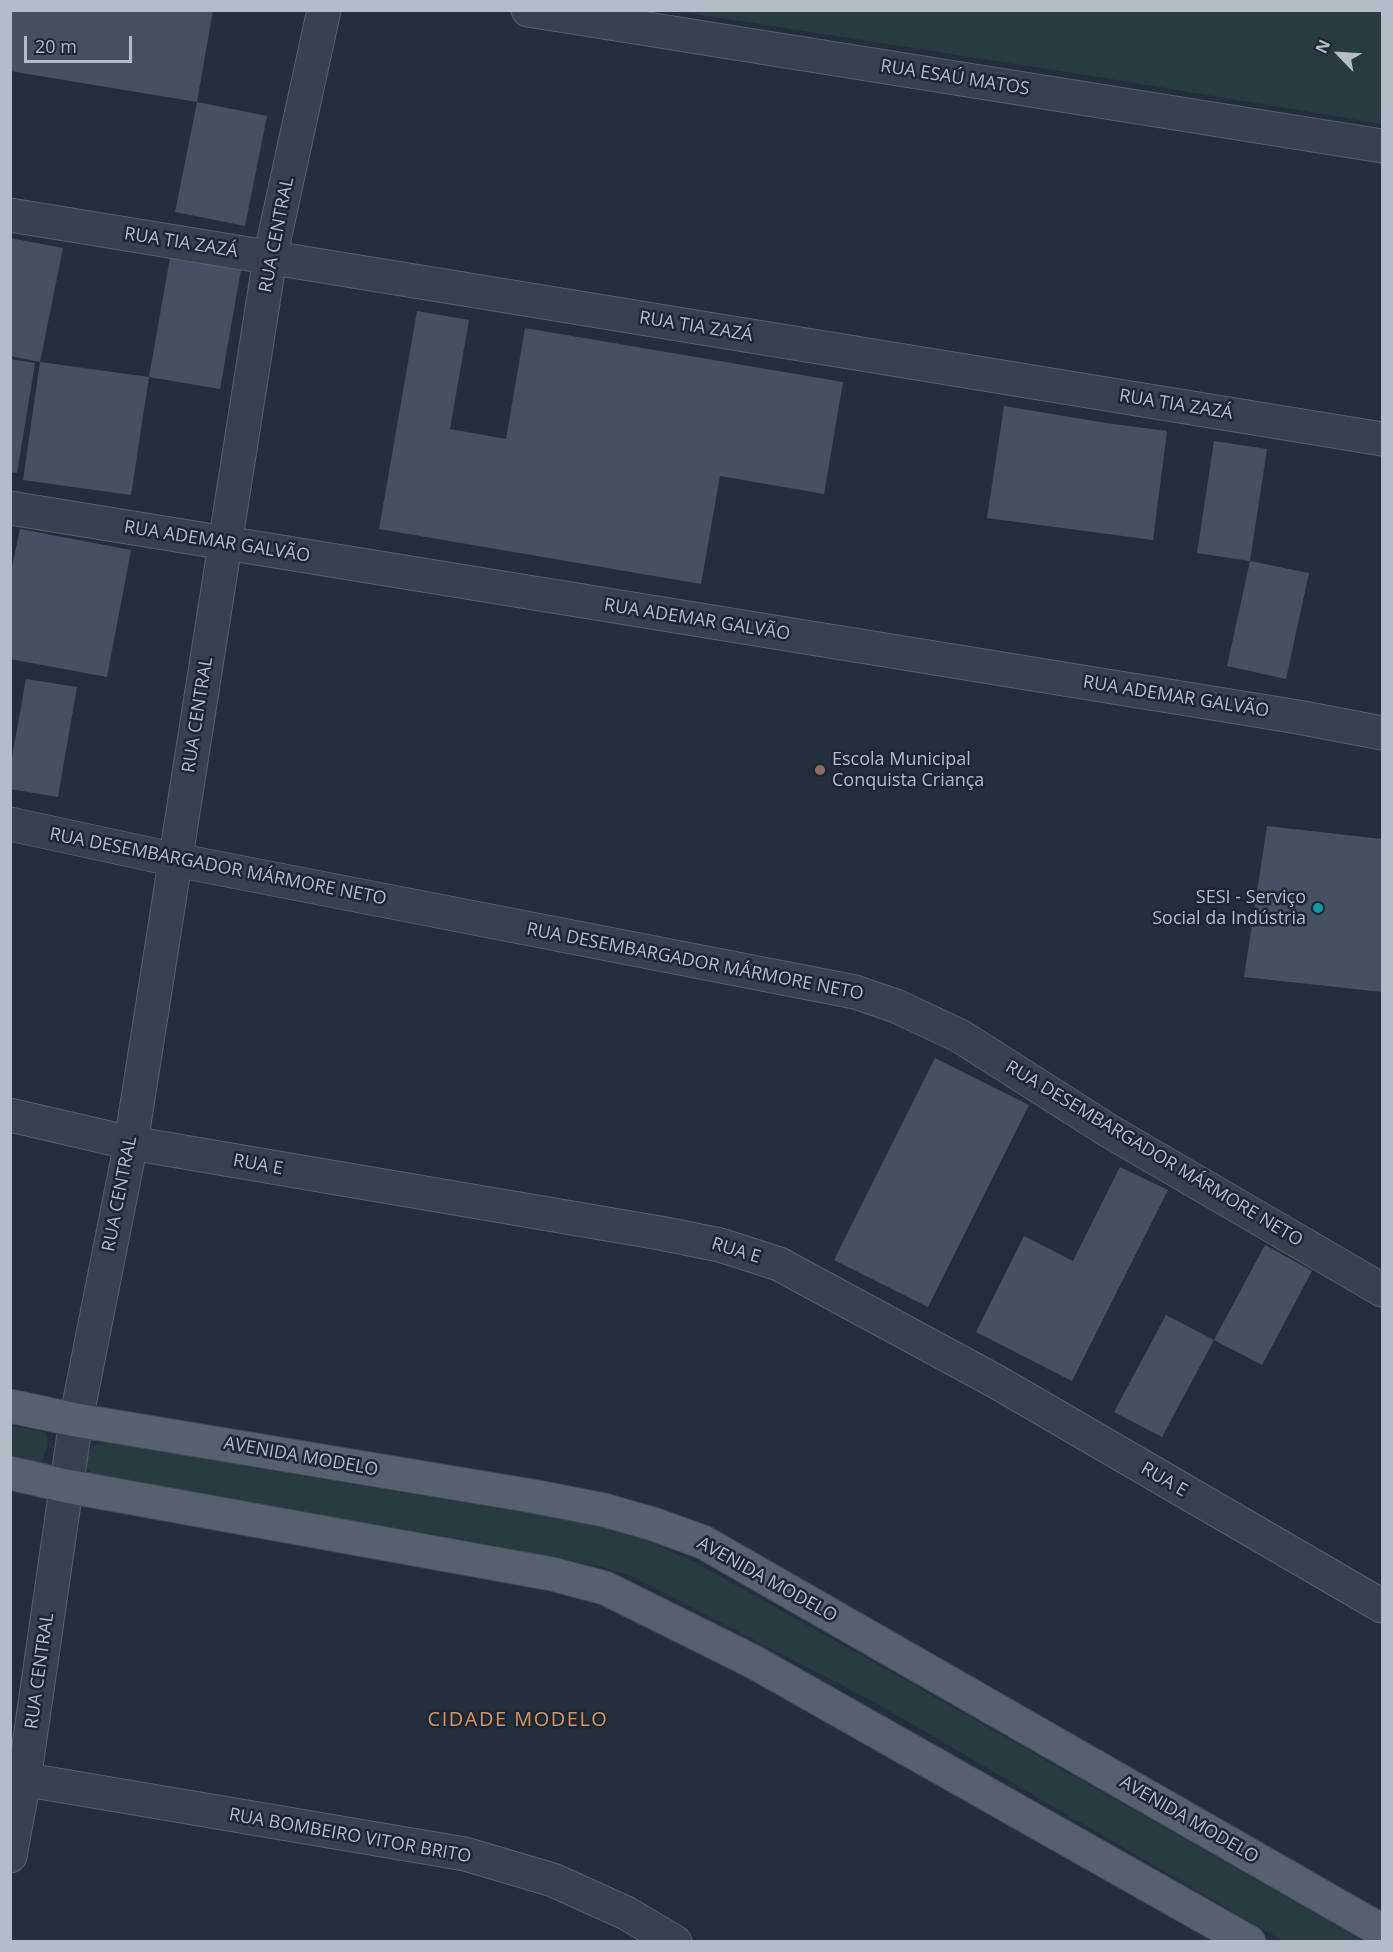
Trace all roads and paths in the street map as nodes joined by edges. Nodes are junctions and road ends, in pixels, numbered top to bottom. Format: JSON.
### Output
{"nodes":[{"id":1,"x":324,"y":10,"type":"edge"},
{"id":2,"x":528,"y":10,"type":"edge"},
{"id":3,"x":1383,"y":146,"type":"edge"},
{"id":4,"x":10,"y":215,"type":"edge"},
{"id":5,"x":270,"y":258,"type":"junction"},
{"id":6,"x":1383,"y":439,"type":"edge"},
{"id":7,"x":10,"y":508,"type":"edge"},
{"id":8,"x":225,"y":544,"type":"junction"},
{"id":9,"x":1383,"y":733,"type":"edge"},
{"id":10,"x":10,"y":824,"type":"edge"},
{"id":11,"x":176,"y":860,"type":"junction"},
{"id":12,"x":10,"y":1115,"type":"edge"},
{"id":13,"x":131,"y":1143,"type":"junction"},
{"id":14,"x":1383,"y":1290,"type":"edge"},
{"id":15,"x":10,"y":1406,"type":"edge"},
{"id":16,"x":76,"y":1420,"type":"junction"},
{"id":17,"x":10,"y":1473,"type":"edge"},
{"id":18,"x":66,"y":1486,"type":"junction"},
{"id":19,"x":1383,"y":1606,"type":"edge"},
{"id":20,"x":17,"y":1779,"type":"edge"},
{"id":21,"x":10,"y":1856,"type":"edge"},
{"id":22,"x":1383,"y":1931,"type":"edge"},
{"id":23,"x":675,"y":1941,"type":"edge"},
{"id":24,"x":1249,"y":1941,"type":"edge"}],
"edges":[{"from":1,"to":5,"type":"street","name":"RUA CENTRAL"},
{"from":2,"to":3,"type":"street","name":"RUA ESAÚ MATOS"},
{"from":4,"to":5,"type":"street","name":"RUA TIA ZAZÁ"},
{"from":5,"to":6,"type":"street","name":"RUA TIA ZAZÁ"},
{"from":5,"to":8,"type":"street","name":"RUA CENTRAL"},
{"from":7,"to":8,"type":"street","name":"RUA ADEMAR GALVÃO"},
{"from":8,"to":9,"type":"street","name":"RUA ADEMAR GALVÃO"},
{"from":8,"to":11,"type":"street","name":"RUA CENTRAL"},
{"from":10,"to":11,"type":"street","name":"RUA DESEMBARGADOR MÁRMORE NETO"},
{"from":11,"to":13,"type":"street","name":"RUA CENTRAL"},
{"from":11,"to":14,"type":"street","name":"RUA DESEMBARGADOR MÁRMORE NETO"},
{"from":12,"to":13,"type":"street","name":"RUA E"},
{"from":13,"to":16,"type":"street","name":"RUA CENTRAL"},
{"from":13,"to":19,"type":"street","name":"RUA E"},
{"from":15,"to":16,"type":"main road","name":"AVENIDA MODELO"},
{"from":16,"to":18,"type":"street","name":"RUA CENTRAL"},
{"from":16,"to":22,"type":"main road","name":"AVENIDA MODELO"},
{"from":17,"to":18,"type":"main road"},
{"from":18,"to":20,"type":"street","name":"RUA CENTRAL"},
{"from":18,"to":24,"type":"main road"},
{"from":20,"to":21,"type":"street","name":"RUA CENTRAL"},
{"from":20,"to":23,"type":"street","name":"RUA BOMBEIRO VITOR BRITO"}]}
